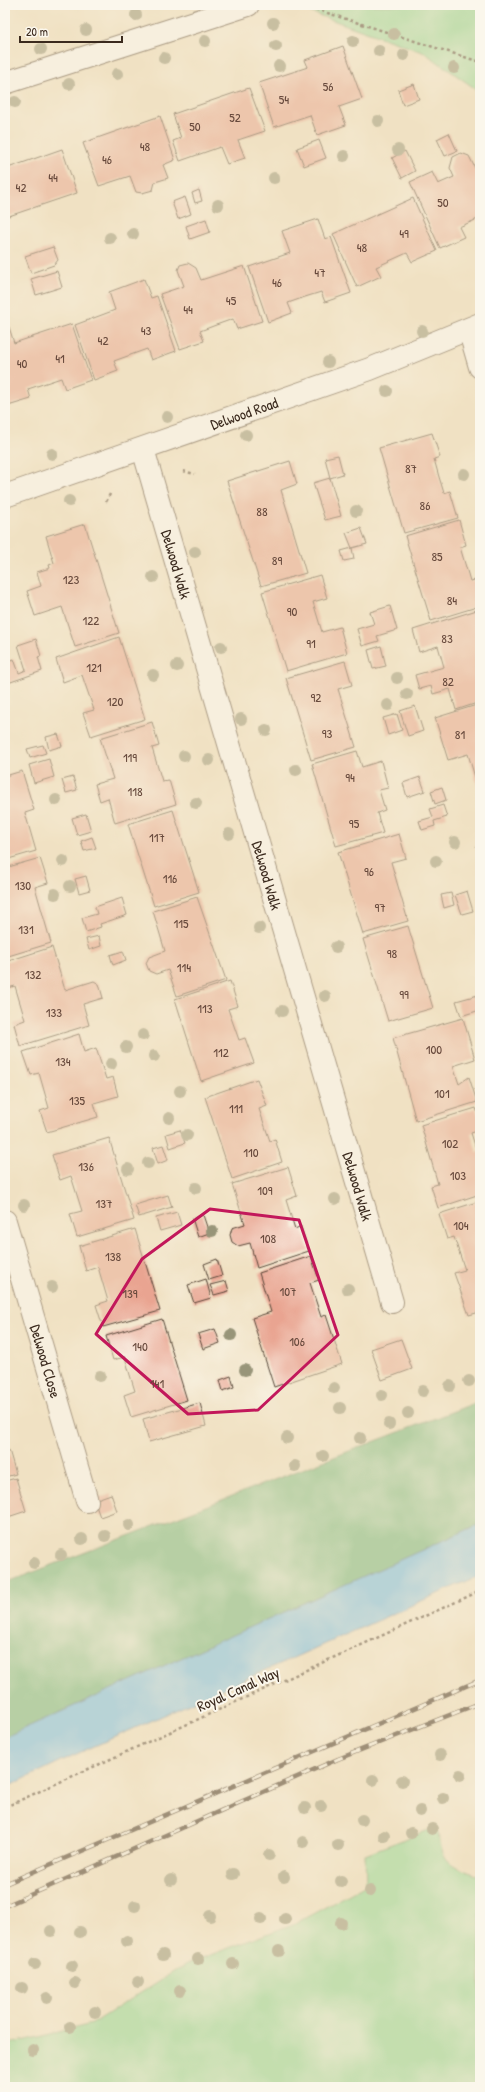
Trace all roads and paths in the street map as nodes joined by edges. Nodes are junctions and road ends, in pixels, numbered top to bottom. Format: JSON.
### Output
{"nodes":[{"id":1,"x":248,"y":5,"type":"edge"},
{"id":2,"x":311,"y":5,"type":"edge"},
{"id":3,"x":480,"y":62,"type":"edge"},
{"id":4,"x":5,"y":83,"type":"edge"},
{"id":5,"x":474,"y":327,"type":"edge"},
{"id":6,"x":480,"y":367,"type":"edge"},
{"id":7,"x":143,"y":449,"type":"junction"},
{"id":8,"x":183,"y":471,"type":"dead end"},
{"id":9,"x":195,"y":474,"type":"dead end"},
{"id":10,"x":111,"y":492,"type":"dead end"},
{"id":11,"x":5,"y":496,"type":"edge"},
{"id":12,"x":106,"y":502,"type":"dead end"},
{"id":13,"x":5,"y":1221,"type":"edge"},
{"id":14,"x":392,"y":1302,"type":"dead end"},
{"id":15,"x":87,"y":1501,"type":"dead end"},
{"id":16,"x":480,"y":1591,"type":"edge"},
{"id":17,"x":5,"y":1807,"type":"edge"}],
"edges":[{"from":1,"to":4,"type":"street"},
{"from":2,"to":3,"type":"path"},
{"from":5,"to":6,"type":"street"},
{"from":5,"to":7,"type":"street","name":"Delwood Road"},
{"from":7,"to":11,"type":"street","name":"Delwood Road"},
{"from":7,"to":14,"type":"street","name":"Delwood Walk"},
{"from":8,"to":9,"type":"path"},
{"from":10,"to":12,"type":"path"},
{"from":13,"to":15,"type":"street","name":"Delwood Close"},
{"from":16,"to":17,"type":"path","name":"Royal Canal Way"}]}
